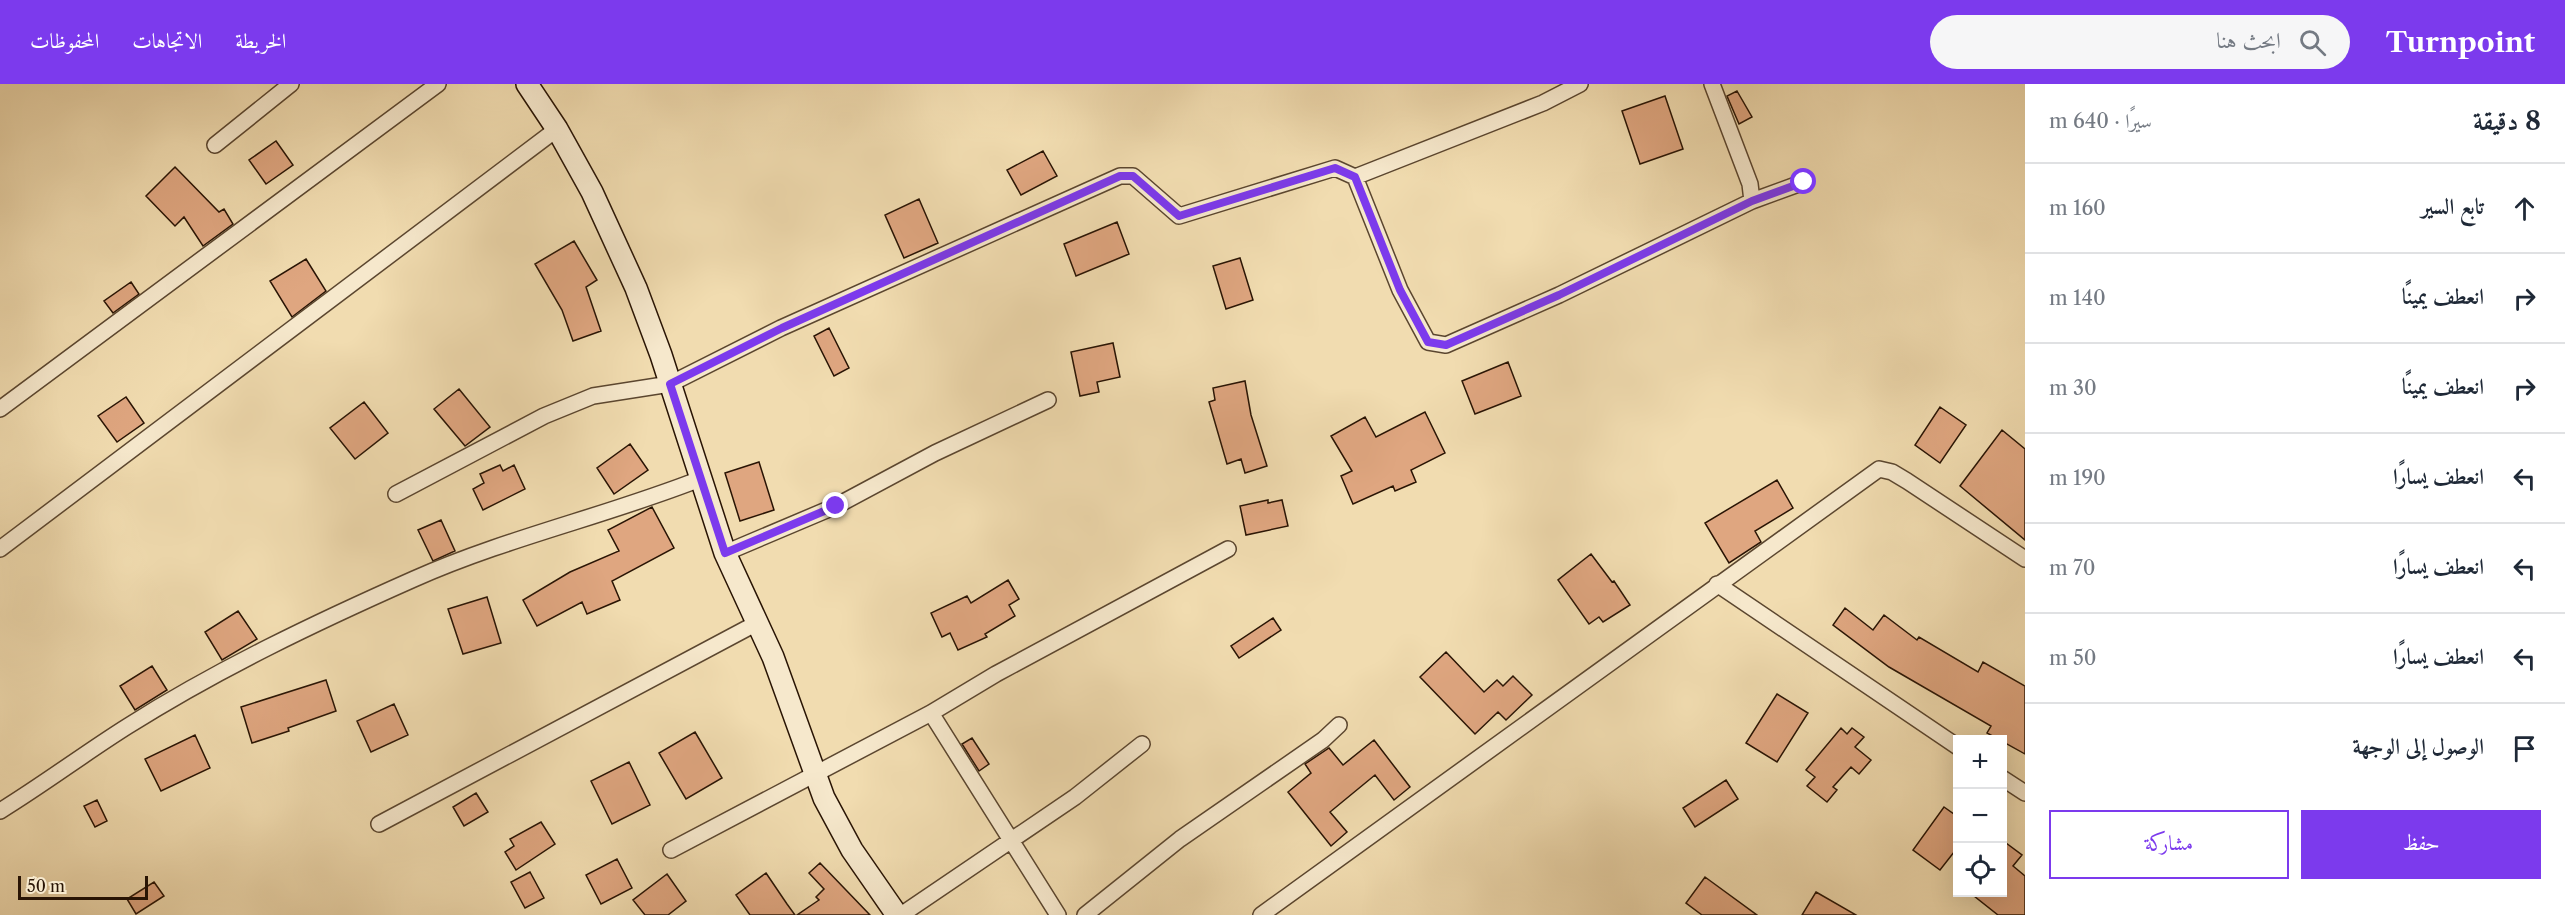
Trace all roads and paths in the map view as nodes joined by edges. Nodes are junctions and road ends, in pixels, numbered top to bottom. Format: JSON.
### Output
{"nodes":[{"id":1,"x":291,"y":84,"type":"edge"},
{"id":2,"x":438,"y":84,"type":"edge"},
{"id":3,"x":527,"y":84,"type":"edge"},
{"id":4,"x":1580,"y":84,"type":"edge"},
{"id":5,"x":1712,"y":84,"type":"edge"},
{"id":6,"x":557,"y":129,"type":"junction"},
{"id":7,"x":215,"y":145,"type":"dead end"},
{"id":8,"x":1355,"y":177,"type":"junction"},
{"id":9,"x":1804,"y":182,"type":"dead end"},
{"id":10,"x":1752,"y":201,"type":"junction"},
{"id":11,"x":670,"y":384,"type":"junction"},
{"id":12,"x":1048,"y":400,"type":"dead end"},
{"id":13,"x":0,"y":408,"type":"edge"},
{"id":14,"x":700,"y":479,"type":"junction"},
{"id":15,"x":396,"y":494,"type":"dead end"},
{"id":16,"x":0,"y":549,"type":"edge"},
{"id":17,"x":1228,"y":549,"type":"dead end"},
{"id":18,"x":725,"y":553,"type":"junction"},
{"id":19,"x":2025,"y":559,"type":"edge"},
{"id":20,"x":1717,"y":584,"type":"junction"},
{"id":21,"x":757,"y":623,"type":"junction"},
{"id":22,"x":931,"y":713,"type":"junction"},
{"id":23,"x":1339,"y":725,"type":"dead end"},
{"id":24,"x":1142,"y":744,"type":"dead end"},
{"id":25,"x":1953,"y":744,"type":"edge"},
{"id":26,"x":814,"y":776,"type":"junction"},
{"id":27,"x":2007,"y":781,"type":"edge"},
{"id":28,"x":2025,"y":793,"type":"edge"},
{"id":29,"x":0,"y":812,"type":"edge"},
{"id":30,"x":379,"y":824,"type":"dead end"},
{"id":31,"x":1013,"y":839,"type":"junction"},
{"id":32,"x":671,"y":850,"type":"dead end"},
{"id":33,"x":899,"y":915,"type":"edge"},
{"id":34,"x":1058,"y":915,"type":"edge"},
{"id":35,"x":1085,"y":915,"type":"edge"},
{"id":36,"x":1261,"y":915,"type":"edge"}],
"edges":[{"from":1,"to":7,"type":"street"},
{"from":2,"to":13,"type":"street"},
{"from":3,"to":6,"type":"street"},
{"from":4,"to":8,"type":"street"},
{"from":5,"to":10,"type":"street"},
{"from":6,"to":11,"type":"street"},
{"from":6,"to":16,"type":"street"},
{"from":8,"to":10,"type":"street"},
{"from":8,"to":11,"type":"street"},
{"from":9,"to":10,"type":"street"},
{"from":11,"to":14,"type":"street"},
{"from":11,"to":15,"type":"street"},
{"from":12,"to":18,"type":"street"},
{"from":14,"to":18,"type":"street"},
{"from":14,"to":29,"type":"street"},
{"from":17,"to":22,"type":"street"},
{"from":18,"to":21,"type":"street"},
{"from":19,"to":20,"type":"street"},
{"from":20,"to":25,"type":"street"},
{"from":20,"to":36,"type":"street"},
{"from":21,"to":26,"type":"street"},
{"from":21,"to":30,"type":"street"},
{"from":22,"to":26,"type":"street"},
{"from":22,"to":31,"type":"street"},
{"from":23,"to":35,"type":"street"},
{"from":24,"to":31,"type":"street"},
{"from":26,"to":32,"type":"street"},
{"from":26,"to":33,"type":"street"},
{"from":27,"to":28,"type":"street"},
{"from":31,"to":33,"type":"street"},
{"from":31,"to":34,"type":"street"}]}
